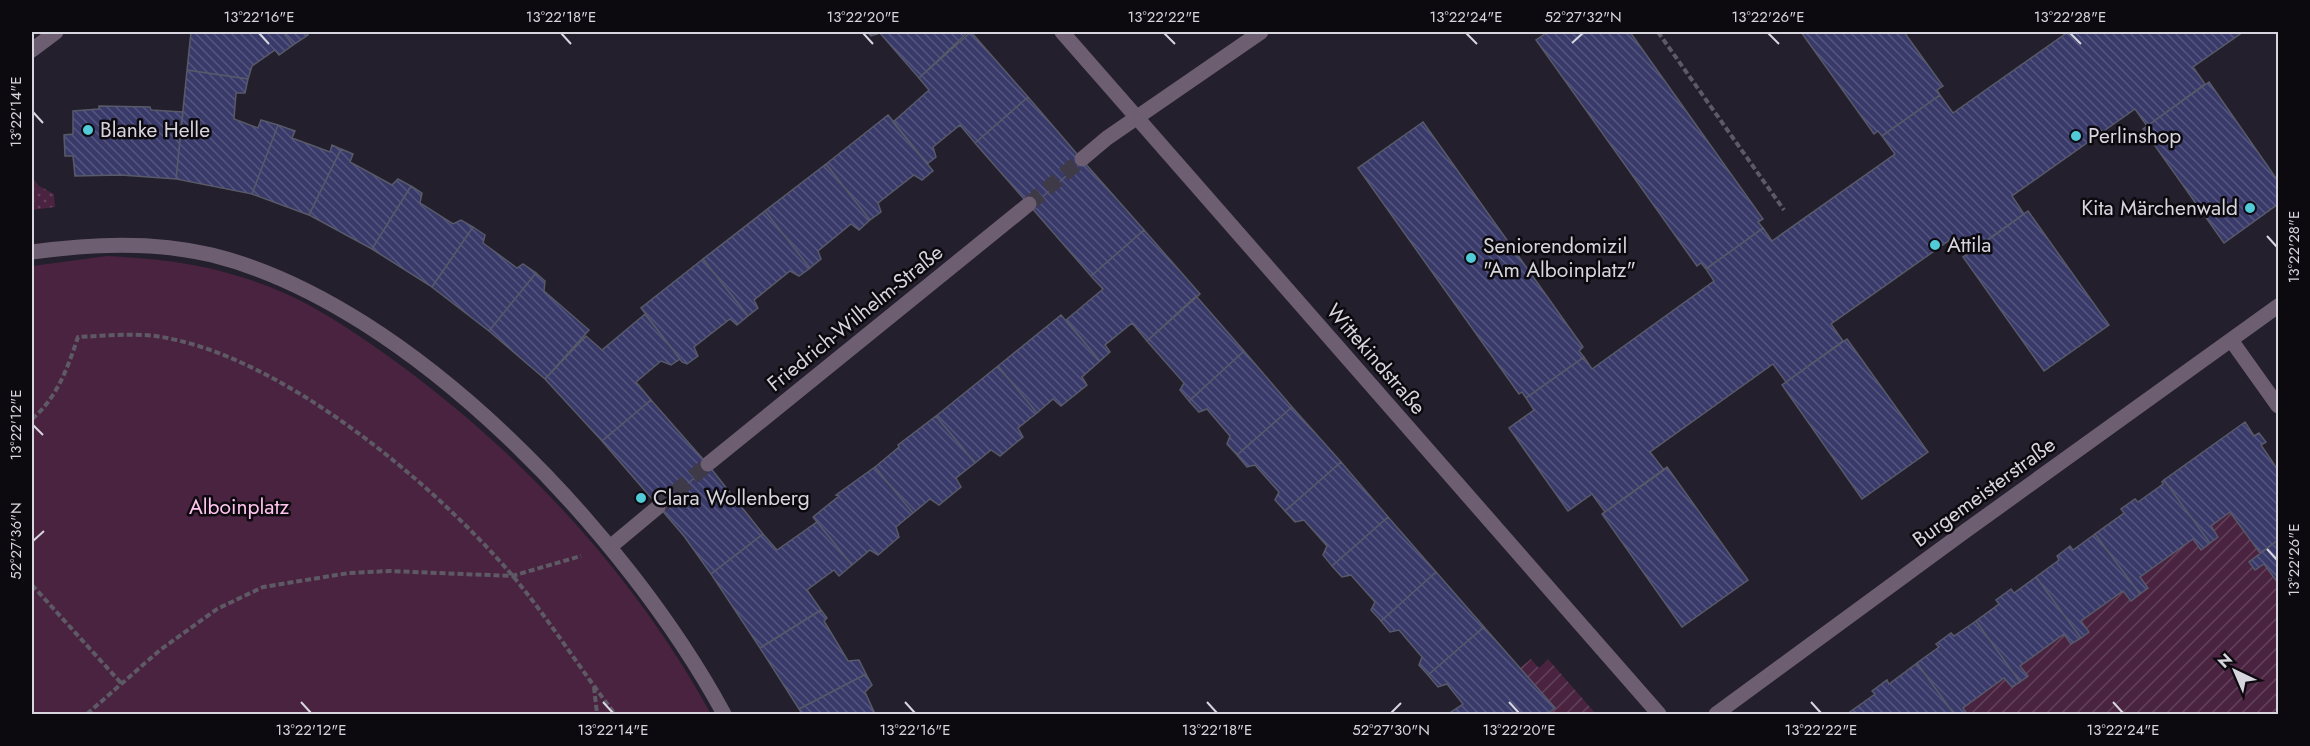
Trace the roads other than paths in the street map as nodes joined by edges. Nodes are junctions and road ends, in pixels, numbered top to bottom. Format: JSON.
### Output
{"nodes":[{"id":1,"x":56,"y":32,"type":"edge"},
{"id":2,"x":1062,"y":32,"type":"edge"},
{"id":3,"x":1261,"y":32,"type":"edge"},
{"id":4,"x":32,"y":50,"type":"edge"},
{"id":5,"x":1138,"y":119,"type":"junction"},
{"id":6,"x":1082,"y":159,"type":"tunnel mouth"},
{"id":7,"x":1029,"y":204,"type":"tunnel mouth"},
{"id":8,"x":32,"y":252,"type":"edge"},
{"id":9,"x":2278,"y":306,"type":"edge"},
{"id":10,"x":2231,"y":340,"type":"junction"},
{"id":11,"x":2278,"y":406,"type":"edge"},
{"id":12,"x":708,"y":464,"type":"tunnel mouth"},
{"id":13,"x":658,"y":507,"type":"tunnel mouth"},
{"id":14,"x":610,"y":547,"type":"junction"},
{"id":15,"x":724,"y":714,"type":"edge"},
{"id":16,"x":1659,"y":714,"type":"edge"},
{"id":17,"x":1716,"y":714,"type":"edge"}],
"edges":[{"from":1,"to":4,"type":"street"},
{"from":2,"to":5,"type":"street","name":"Wittekindstraße"},
{"from":3,"to":5,"type":"street"},
{"from":5,"to":6,"type":"street"},
{"from":5,"to":16,"type":"street","name":"Wittekindstraße"},
{"from":7,"to":12,"type":"street","name":"Friedrich-Wilhelm-Straße"},
{"from":8,"to":14,"type":"street"},
{"from":9,"to":10,"type":"street","name":"Burgemeisterstraße"},
{"from":10,"to":11,"type":"street"},
{"from":10,"to":17,"type":"street","name":"Burgemeisterstraße"},
{"from":13,"to":14,"type":"street"},
{"from":14,"to":15,"type":"street"}]}
